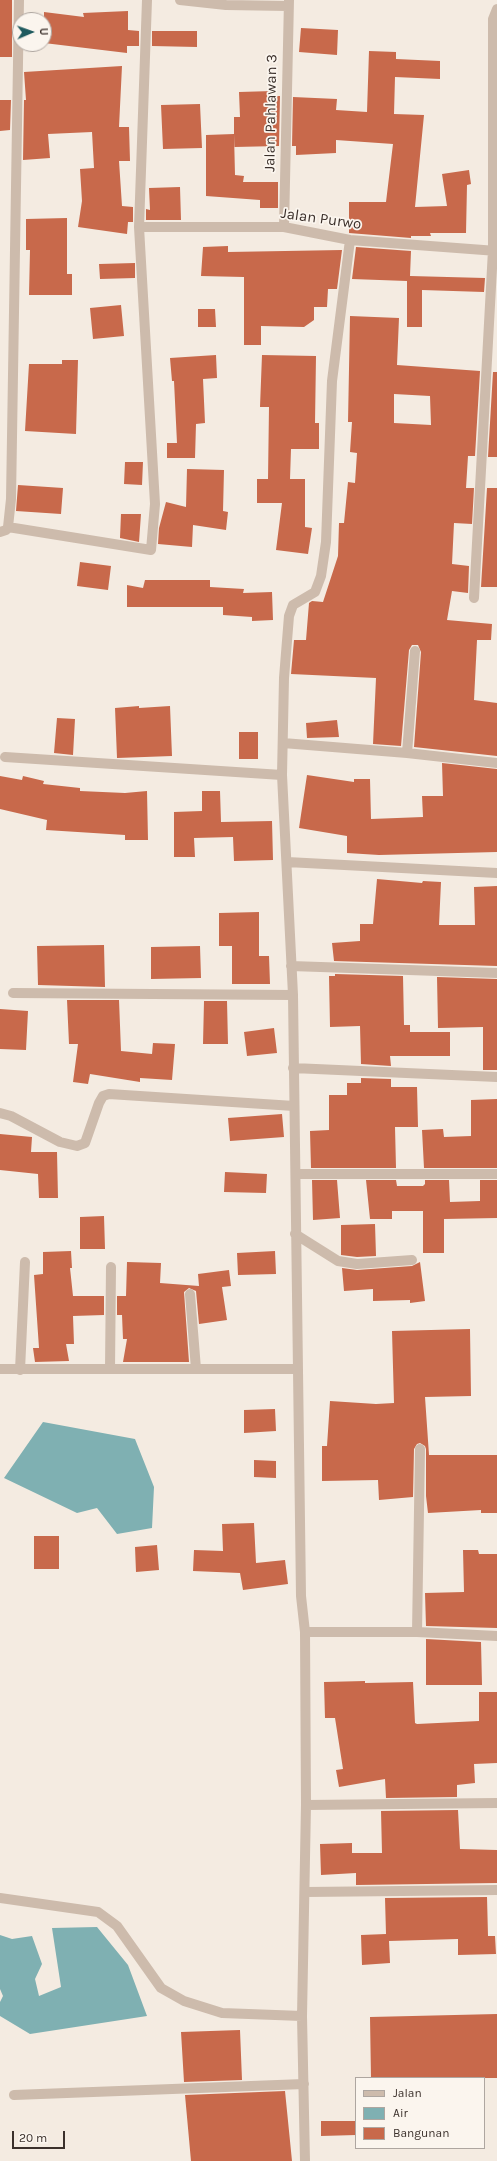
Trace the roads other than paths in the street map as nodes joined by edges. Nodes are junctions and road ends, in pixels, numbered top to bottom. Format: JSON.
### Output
{"nodes":[{"id":1,"x":19,"y":0,"type":"edge"},
{"id":2,"x":147,"y":0,"type":"edge"},
{"id":3,"x":180,"y":0,"type":"edge"},
{"id":4,"x":288,"y":3,"type":"edge"},
{"id":5,"x":497,"y":9,"type":"edge"},
{"id":6,"x":140,"y":227,"type":"junction"},
{"id":7,"x":284,"y":227,"type":"junction"},
{"id":8,"x":350,"y":240,"type":"junction"},
{"id":9,"x":495,"y":250,"type":"edge"},
{"id":10,"x":4,"y":530,"type":"edge"},
{"id":11,"x":474,"y":598,"type":"dead end"},
{"id":12,"x":415,"y":650,"type":"dead end"},
{"id":13,"x":283,"y":743,"type":"junction"},
{"id":14,"x":407,"y":753,"type":"junction"},
{"id":15,"x":5,"y":757,"type":"dead end"},
{"id":16,"x":497,"y":763,"type":"edge"},
{"id":17,"x":282,"y":775,"type":"junction"},
{"id":18,"x":287,"y":862,"type":"junction"},
{"id":19,"x":497,"y":873,"type":"edge"},
{"id":20,"x":291,"y":966,"type":"junction"},
{"id":21,"x":497,"y":973,"type":"edge"},
{"id":22,"x":13,"y":993,"type":"dead end"},
{"id":23,"x":293,"y":995,"type":"junction"},
{"id":24,"x":293,"y":1068,"type":"junction"},
{"id":25,"x":497,"y":1077,"type":"edge"},
{"id":26,"x":294,"y":1106,"type":"junction"},
{"id":27,"x":0,"y":1113,"type":"edge"},
{"id":28,"x":296,"y":1174,"type":"junction"},
{"id":29,"x":497,"y":1174,"type":"edge"},
{"id":30,"x":295,"y":1234,"type":"junction"},
{"id":31,"x":412,"y":1260,"type":"dead end"},
{"id":32,"x":25,"y":1262,"type":"dead end"},
{"id":33,"x":111,"y":1267,"type":"dead end"},
{"id":34,"x":190,"y":1294,"type":"dead end"},
{"id":35,"x":0,"y":1369,"type":"edge"},
{"id":36,"x":110,"y":1369,"type":"junction"},
{"id":37,"x":196,"y":1369,"type":"junction"},
{"id":38,"x":298,"y":1369,"type":"junction"},
{"id":39,"x":20,"y":1370,"type":"junction"},
{"id":40,"x":420,"y":1449,"type":"dead end"},
{"id":41,"x":305,"y":1632,"type":"junction"},
{"id":42,"x":417,"y":1632,"type":"junction"},
{"id":43,"x":497,"y":1636,"type":"edge"},
{"id":44,"x":497,"y":1803,"type":"edge"},
{"id":45,"x":306,"y":1805,"type":"junction"},
{"id":46,"x":497,"y":1890,"type":"edge"},
{"id":47,"x":306,"y":1892,"type":"junction"},
{"id":48,"x":0,"y":1898,"type":"edge"},
{"id":49,"x":302,"y":2016,"type":"junction"},
{"id":50,"x":304,"y":2084,"type":"junction"},
{"id":51,"x":14,"y":2095,"type":"dead end"},
{"id":52,"x":305,"y":2161,"type":"edge"}],
"edges":[{"from":1,"to":10,"type":"street"},
{"from":2,"to":6,"type":"street"},
{"from":3,"to":4,"type":"street"},
{"from":4,"to":7,"type":"street","name":"Jalan Pahlawan 3"},
{"from":5,"to":9,"type":"street"},
{"from":6,"to":7,"type":"street","name":"Jalan Purwo"},
{"from":6,"to":10,"type":"street"},
{"from":7,"to":8,"type":"street","name":"Jalan Purwo"},
{"from":8,"to":9,"type":"street","name":"Jalan Purwo"},
{"from":8,"to":13,"type":"street"},
{"from":9,"to":11,"type":"street"},
{"from":12,"to":14,"type":"street"},
{"from":13,"to":14,"type":"street"},
{"from":13,"to":17,"type":"street"},
{"from":14,"to":16,"type":"street"},
{"from":15,"to":17,"type":"street"},
{"from":17,"to":18,"type":"street"},
{"from":18,"to":19,"type":"street"},
{"from":18,"to":20,"type":"street"},
{"from":20,"to":21,"type":"street"},
{"from":20,"to":23,"type":"street"},
{"from":22,"to":23,"type":"street"},
{"from":23,"to":24,"type":"street"},
{"from":24,"to":25,"type":"street"},
{"from":24,"to":26,"type":"street"},
{"from":26,"to":27,"type":"street"},
{"from":26,"to":28,"type":"street"},
{"from":28,"to":29,"type":"street"},
{"from":28,"to":30,"type":"street"},
{"from":30,"to":31,"type":"street"},
{"from":30,"to":38,"type":"street"},
{"from":32,"to":39,"type":"street"},
{"from":33,"to":36,"type":"street"},
{"from":34,"to":37,"type":"street"},
{"from":35,"to":39,"type":"street"},
{"from":36,"to":37,"type":"street"},
{"from":36,"to":39,"type":"street"},
{"from":37,"to":38,"type":"street"},
{"from":38,"to":41,"type":"street"},
{"from":40,"to":42,"type":"street"},
{"from":41,"to":42,"type":"street"},
{"from":41,"to":45,"type":"street"},
{"from":42,"to":43,"type":"street"},
{"from":44,"to":45,"type":"street"},
{"from":45,"to":47,"type":"street"},
{"from":46,"to":47,"type":"street"},
{"from":47,"to":49,"type":"street"},
{"from":48,"to":49,"type":"street"},
{"from":49,"to":50,"type":"street"},
{"from":50,"to":51,"type":"street"},
{"from":50,"to":52,"type":"street"}]}
